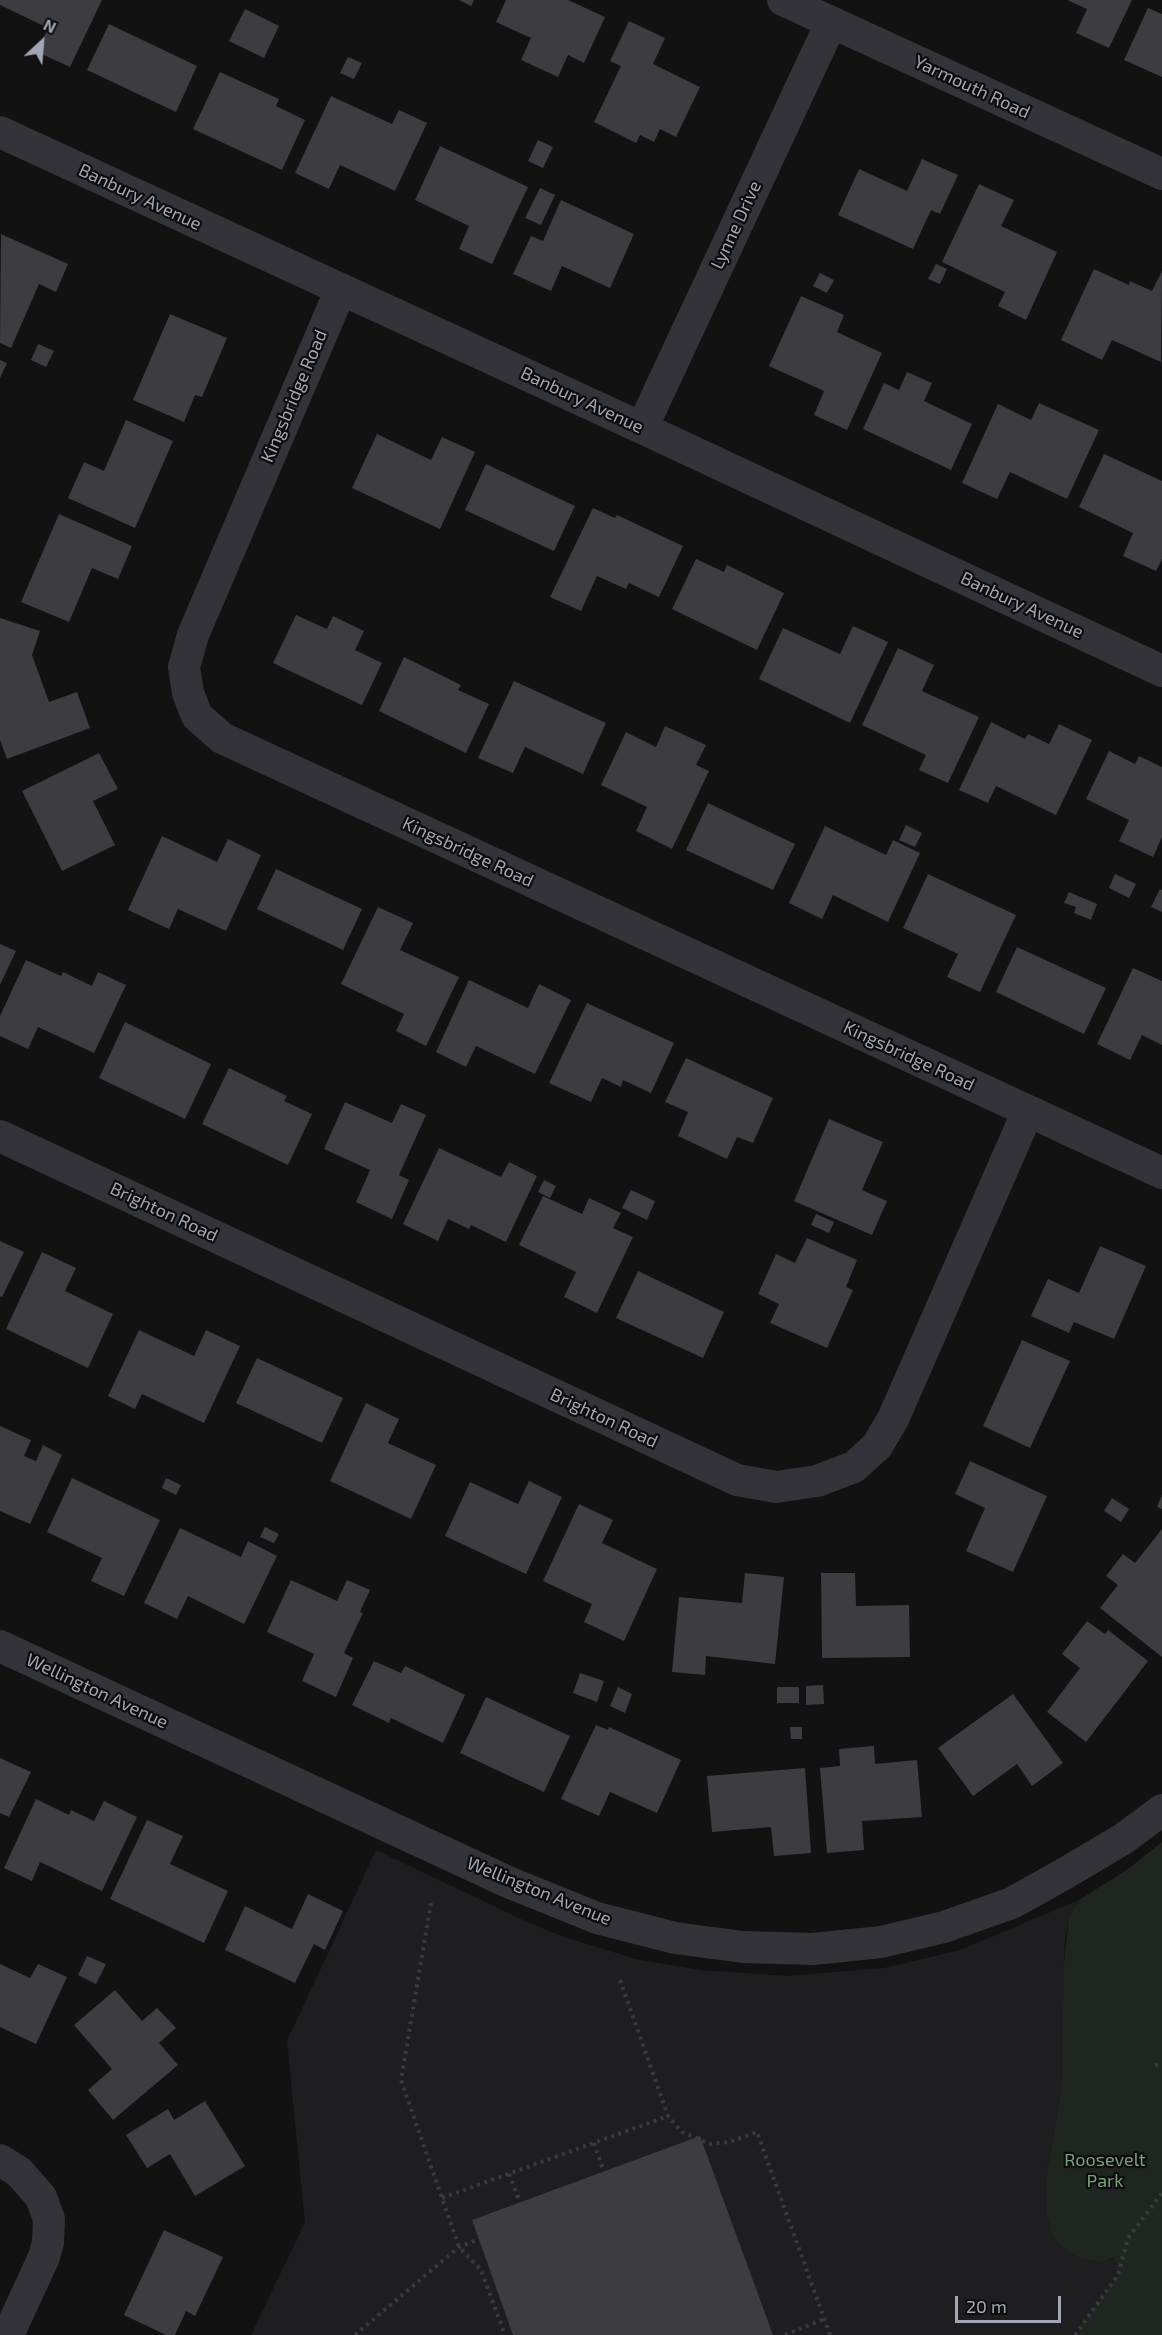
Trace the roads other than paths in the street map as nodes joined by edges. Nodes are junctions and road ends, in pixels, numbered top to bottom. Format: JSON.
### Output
{"nodes":[{"id":1,"x":783,"y":0,"type":"edge"},
{"id":2,"x":831,"y":22,"type":"junction"},
{"id":3,"x":0,"y":132,"type":"edge"},
{"id":4,"x":1162,"y":174,"type":"edge"},
{"id":5,"x":341,"y":290,"type":"junction"},
{"id":6,"x":642,"y":428,"type":"junction"},
{"id":7,"x":1162,"y":671,"type":"edge"},
{"id":8,"x":1028,"y":1111,"type":"junction"},
{"id":9,"x":0,"y":1136,"type":"edge"},
{"id":10,"x":1162,"y":1173,"type":"edge"},
{"id":11,"x":0,"y":1646,"type":"edge"},
{"id":12,"x":1162,"y":1810,"type":"edge"},
{"id":13,"x":0,"y":2160,"type":"edge"},
{"id":14,"x":8,"y":2335,"type":"edge"}],
"edges":[{"from":1,"to":2,"type":"street","name":"Yarmouth Road"},
{"from":2,"to":4,"type":"street","name":"Yarmouth Road"},
{"from":2,"to":6,"type":"street","name":"Lynne Drive"},
{"from":3,"to":5,"type":"street","name":"Banbury Avenue"},
{"from":5,"to":6,"type":"street","name":"Banbury Avenue"},
{"from":5,"to":8,"type":"street","name":"Kingsbridge Road"},
{"from":6,"to":7,"type":"street","name":"Banbury Avenue"},
{"from":8,"to":9,"type":"street","name":"Brighton Road"},
{"from":8,"to":10,"type":"street","name":"Kingsbridge Road"},
{"from":11,"to":12,"type":"street","name":"Wellington Avenue"},
{"from":13,"to":14,"type":"street"}]}
